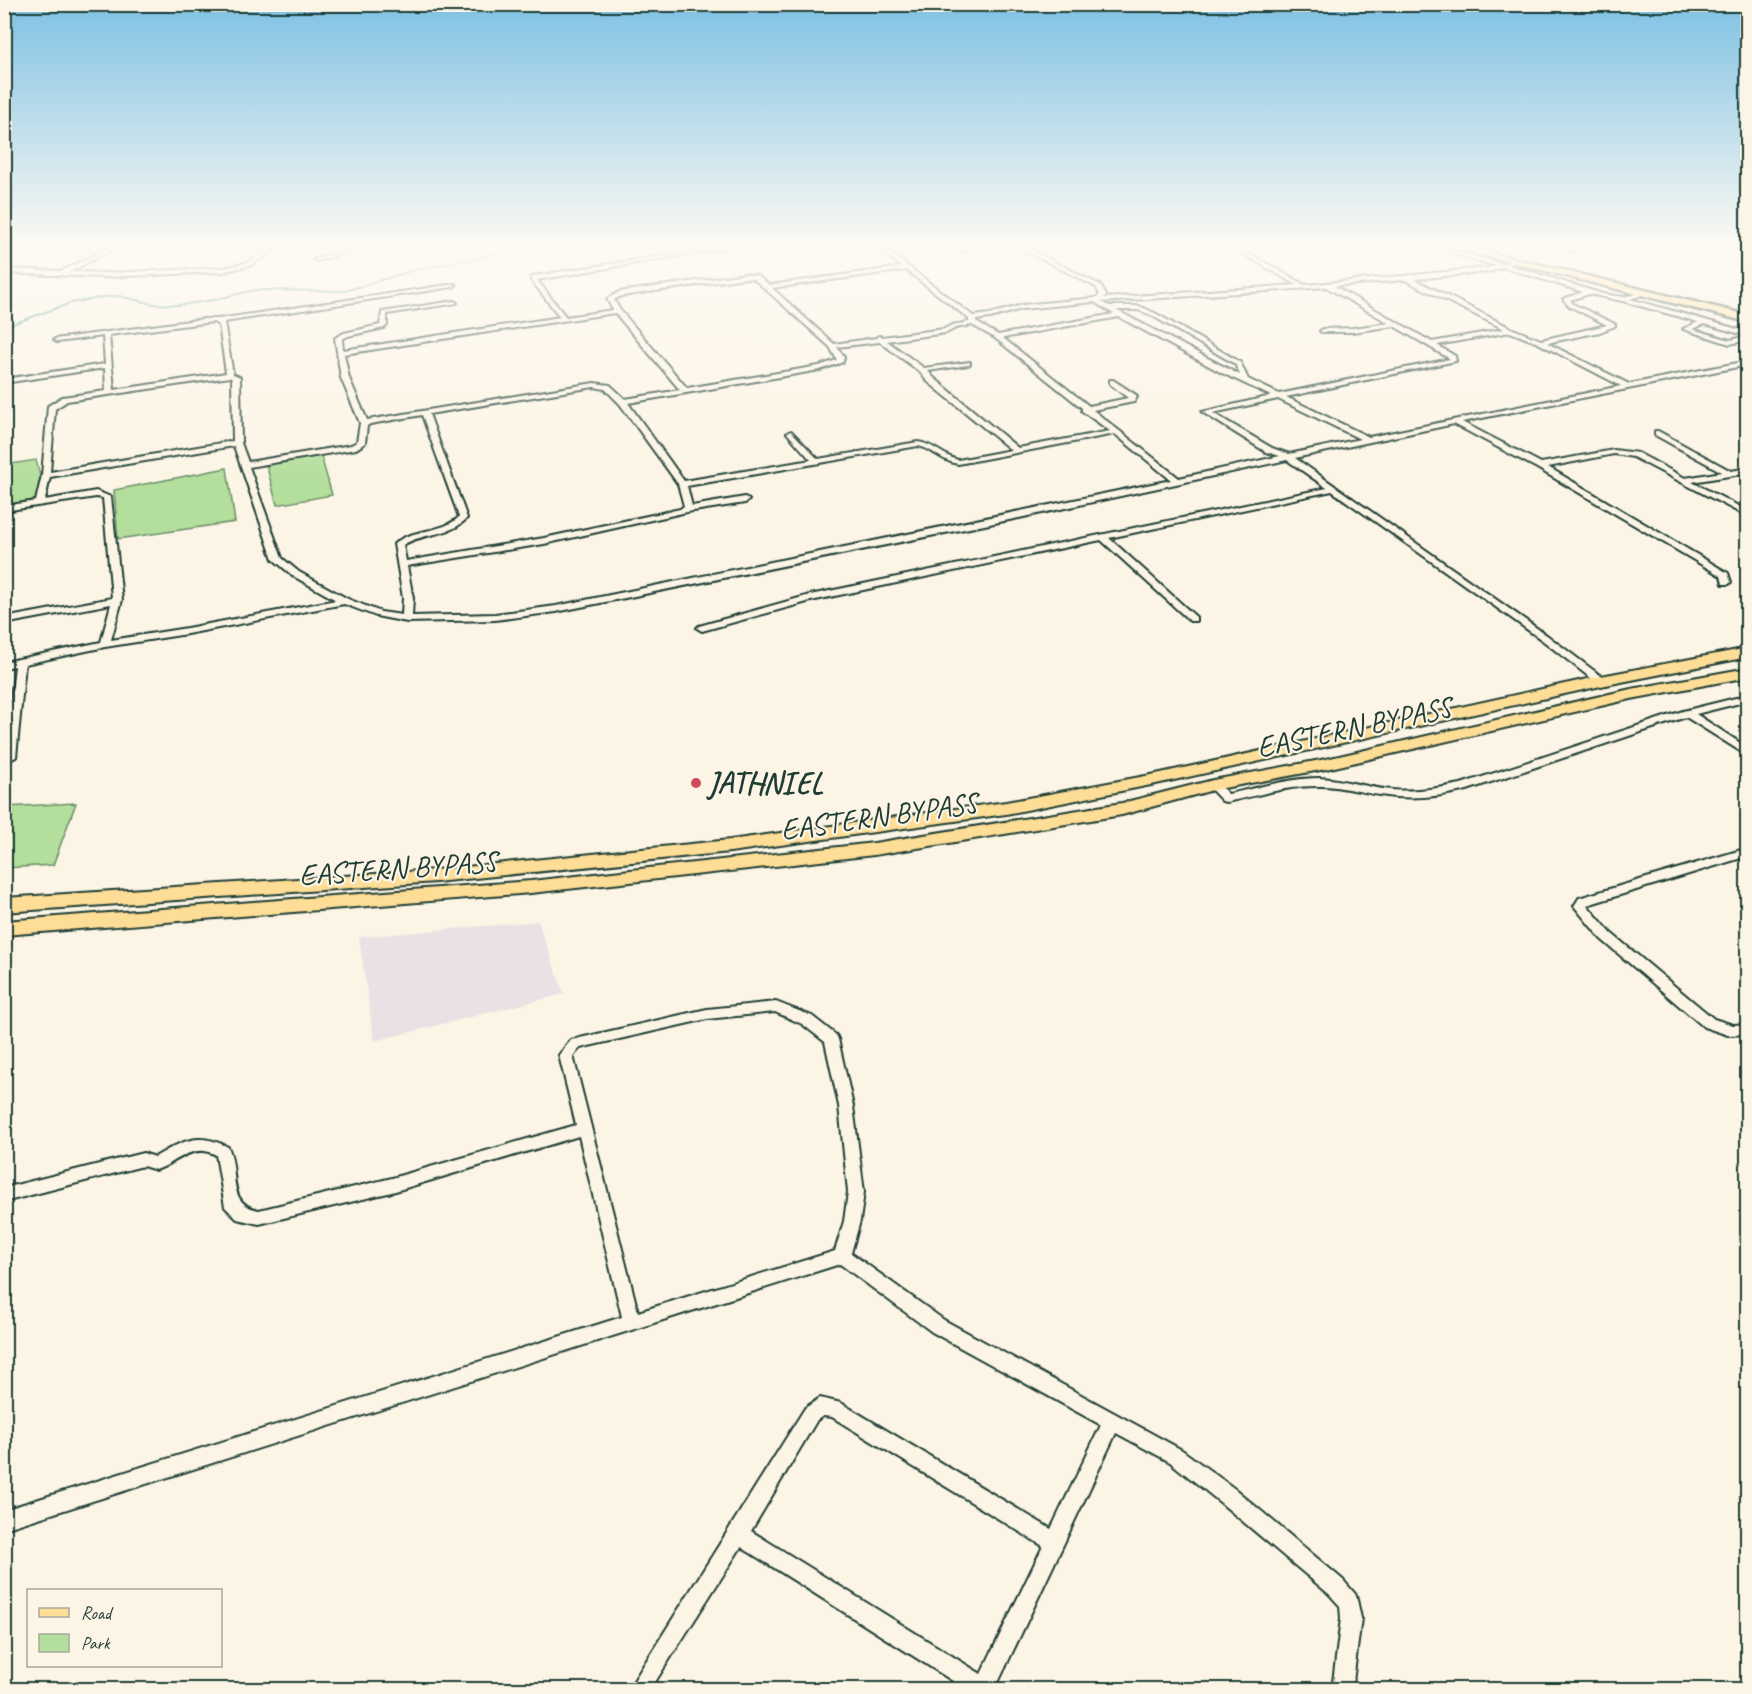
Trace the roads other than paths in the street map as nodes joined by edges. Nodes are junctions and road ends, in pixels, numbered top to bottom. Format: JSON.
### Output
{"nodes":[{"id":1,"x":173,"y":325,"type":"edge"},
{"id":2,"x":222,"y":325,"type":"edge"},
{"id":3,"x":384,"y":325,"type":"edge"},
{"id":4,"x":518,"y":325,"type":"edge"},
{"id":5,"x":629,"y":325,"type":"edge"},
{"id":6,"x":809,"y":325,"type":"edge"},
{"id":7,"x":958,"y":325,"type":"edge"},
{"id":8,"x":979,"y":325,"type":"edge"},
{"id":9,"x":1064,"y":325,"type":"edge"},
{"id":10,"x":1140,"y":325,"type":"edge"},
{"id":11,"x":1173,"y":325,"type":"edge"},
{"id":12,"x":1388,"y":325,"type":"edge"},
{"id":13,"x":1397,"y":325,"type":"edge"},
{"id":14,"x":1501,"y":325,"type":"edge"},
{"id":15,"x":1613,"y":325,"type":"edge"},
{"id":16,"x":1696,"y":325,"type":"edge"},
{"id":17,"x":1718,"y":325,"type":"edge"},
{"id":18,"x":1511,"y":330,"type":"junction"},
{"id":19,"x":1323,"y":331,"type":"dead end"},
{"id":20,"x":106,"y":334,"type":"junction"},
{"id":21,"x":1748,"y":336,"type":"edge"},
{"id":22,"x":997,"y":337,"type":"junction"},
{"id":23,"x":879,"y":338,"type":"junction"},
{"id":24,"x":57,"y":340,"type":"dead end"},
{"id":25,"x":1540,"y":342,"type":"junction"},
{"id":26,"x":1432,"y":344,"type":"junction"},
{"id":27,"x":832,"y":346,"type":"junction"},
{"id":28,"x":341,"y":352,"type":"junction"},
{"id":29,"x":968,"y":363,"type":"dead end"},
{"id":30,"x":1748,"y":363,"type":"edge"},
{"id":31,"x":107,"y":366,"type":"junction"},
{"id":32,"x":923,"y":370,"type":"junction"},
{"id":33,"x":230,"y":375,"type":"junction"},
{"id":34,"x":1245,"y":379,"type":"junction"},
{"id":35,"x":4,"y":381,"type":"edge"},
{"id":36,"x":1113,"y":382,"type":"dead end"},
{"id":37,"x":1629,"y":387,"type":"junction"},
{"id":38,"x":685,"y":391,"type":"junction"},
{"id":39,"x":110,"y":392,"type":"junction"},
{"id":40,"x":1280,"y":396,"type":"junction"},
{"id":41,"x":623,"y":402,"type":"junction"},
{"id":42,"x":1085,"y":409,"type":"junction"},
{"id":43,"x":425,"y":413,"type":"junction"},
{"id":44,"x":1455,"y":421,"type":"junction"},
{"id":45,"x":364,"y":423,"type":"junction"},
{"id":46,"x":1115,"y":432,"type":"junction"},
{"id":47,"x":790,"y":433,"type":"dead end"},
{"id":48,"x":1658,"y":433,"type":"dead end"},
{"id":49,"x":1368,"y":440,"type":"junction"},
{"id":50,"x":237,"y":443,"type":"junction"},
{"id":51,"x":1016,"y":450,"type":"junction"},
{"id":52,"x":1289,"y":457,"type":"junction"},
{"id":53,"x":816,"y":461,"type":"junction"},
{"id":54,"x":245,"y":465,"type":"junction"},
{"id":55,"x":1540,"y":466,"type":"junction"},
{"id":56,"x":1748,"y":470,"type":"edge"},
{"id":57,"x":1731,"y":474,"type":"junction"},
{"id":58,"x":46,"y":475,"type":"junction"},
{"id":59,"x":1177,"y":480,"type":"junction"},
{"id":60,"x":1683,"y":481,"type":"junction"},
{"id":61,"x":682,"y":484,"type":"junction"},
{"id":62,"x":1332,"y":489,"type":"junction"},
{"id":63,"x":745,"y":500,"type":"dead end"},
{"id":64,"x":40,"y":503,"type":"junction"},
{"id":65,"x":4,"y":509,"type":"edge"},
{"id":66,"x":687,"y":509,"type":"junction"},
{"id":67,"x":1748,"y":515,"type":"edge"},
{"id":68,"x":1103,"y":537,"type":"junction"},
{"id":69,"x":402,"y":564,"type":"junction"},
{"id":70,"x":1726,"y":582,"type":"dead end"},
{"id":71,"x":117,"y":600,"type":"junction"},
{"id":72,"x":345,"y":601,"type":"junction"},
{"id":73,"x":407,"y":619,"type":"junction"},
{"id":74,"x":1193,"y":619,"type":"dead end"},
{"id":75,"x":4,"y":621,"type":"edge"},
{"id":76,"x":702,"y":628,"type":"dead end"},
{"id":77,"x":105,"y":644,"type":"junction"},
{"id":78,"x":1748,"y":652,"type":"edge"},
{"id":79,"x":20,"y":662,"type":"junction"},
{"id":80,"x":4,"y":665,"type":"edge"},
{"id":81,"x":1748,"y":672,"type":"edge"},
{"id":82,"x":1601,"y":681,"type":"junction"},
{"id":83,"x":1564,"y":690,"type":"junction"},
{"id":84,"x":1748,"y":698,"type":"edge"},
{"id":85,"x":1585,"y":706,"type":"junction"},
{"id":86,"x":1687,"y":712,"type":"junction"},
{"id":87,"x":1748,"y":753,"type":"edge"},
{"id":88,"x":10,"y":757,"type":"dead end"},
{"id":89,"x":1213,"y":784,"type":"junction"},
{"id":90,"x":1748,"y":852,"type":"edge"},
{"id":91,"x":4,"y":905,"type":"edge"},
{"id":92,"x":4,"y":928,"type":"edge"},
{"id":93,"x":1748,"y":1029,"type":"edge"},
{"id":94,"x":585,"y":1128,"type":"junction"},
{"id":95,"x":4,"y":1195,"type":"edge"},
{"id":96,"x":842,"y":1256,"type":"junction"},
{"id":97,"x":632,"y":1322,"type":"junction"},
{"id":98,"x":1112,"y":1421,"type":"junction"},
{"id":99,"x":4,"y":1520,"type":"edge"},
{"id":100,"x":738,"y":1534,"type":"junction"},
{"id":101,"x":1054,"y":1542,"type":"junction"},
{"id":102,"x":638,"y":1689,"type":"edge"},
{"id":103,"x":985,"y":1689,"type":"edge"},
{"id":104,"x":1342,"y":1689,"type":"edge"}],
"edges":[{"from":1,"to":20,"type":"street"},
{"from":2,"to":33,"type":"street"},
{"from":3,"to":28,"type":"street"},
{"from":4,"to":28,"type":"street"},
{"from":5,"to":38,"type":"street"},
{"from":6,"to":27,"type":"street"},
{"from":7,"to":23,"type":"street"},
{"from":8,"to":22,"type":"street"},
{"from":9,"to":22,"type":"street"},
{"from":10,"to":34,"type":"street"},
{"from":11,"to":34,"type":"street"},
{"from":12,"to":19,"type":"street"},
{"from":13,"to":26,"type":"street"},
{"from":14,"to":18,"type":"street"},
{"from":15,"to":25,"type":"street"},
{"from":16,"to":21,"type":"street"},
{"from":17,"to":21,"type":"street"},
{"from":18,"to":25,"type":"street"},
{"from":18,"to":26,"type":"street"},
{"from":20,"to":24,"type":"street"},
{"from":20,"to":31,"type":"street"},
{"from":22,"to":42,"type":"street"},
{"from":23,"to":27,"type":"street"},
{"from":23,"to":32,"type":"street"},
{"from":25,"to":37,"type":"street"},
{"from":26,"to":40,"type":"street"},
{"from":27,"to":38,"type":"street"},
{"from":28,"to":45,"type":"street"},
{"from":29,"to":32,"type":"street"},
{"from":30,"to":37,"type":"street"},
{"from":31,"to":35,"type":"street"},
{"from":31,"to":39,"type":"street"},
{"from":32,"to":51,"type":"street"},
{"from":33,"to":39,"type":"street"},
{"from":33,"to":50,"type":"street"},
{"from":34,"to":40,"type":"street"},
{"from":36,"to":42,"type":"street"},
{"from":37,"to":44,"type":"street"},
{"from":38,"to":41,"type":"street"},
{"from":39,"to":58,"type":"street"},
{"from":40,"to":49,"type":"street"},
{"from":40,"to":52,"type":"street"},
{"from":41,"to":43,"type":"street"},
{"from":41,"to":61,"type":"street"},
{"from":42,"to":46,"type":"street"},
{"from":43,"to":45,"type":"street"},
{"from":43,"to":69,"type":"street"},
{"from":44,"to":49,"type":"street"},
{"from":44,"to":55,"type":"street"},
{"from":45,"to":54,"type":"street"},
{"from":46,"to":51,"type":"street"},
{"from":46,"to":59,"type":"street"},
{"from":47,"to":53,"type":"street"},
{"from":48,"to":57,"type":"street"},
{"from":49,"to":52,"type":"street"},
{"from":50,"to":54,"type":"street"},
{"from":50,"to":58,"type":"street"},
{"from":51,"to":53,"type":"street"},
{"from":52,"to":59,"type":"street"},
{"from":52,"to":62,"type":"street"},
{"from":53,"to":61,"type":"street"},
{"from":54,"to":72,"type":"street"},
{"from":55,"to":60,"type":"street"},
{"from":55,"to":70,"type":"street"},
{"from":56,"to":57,"type":"street"},
{"from":57,"to":60,"type":"street"},
{"from":58,"to":64,"type":"street"},
{"from":59,"to":73,"type":"street"},
{"from":60,"to":67,"type":"street"},
{"from":61,"to":66,"type":"street"},
{"from":62,"to":68,"type":"street"},
{"from":62,"to":82,"type":"street"},
{"from":63,"to":66,"type":"street"},
{"from":64,"to":65,"type":"street"},
{"from":64,"to":71,"type":"street"},
{"from":66,"to":69,"type":"street"},
{"from":68,"to":74,"type":"street"},
{"from":68,"to":76,"type":"street"},
{"from":69,"to":73,"type":"street"},
{"from":71,"to":75,"type":"street"},
{"from":71,"to":77,"type":"street"},
{"from":72,"to":73,"type":"street"},
{"from":72,"to":77,"type":"street"},
{"from":77,"to":79,"type":"street"},
{"from":78,"to":82,"type":"main road","name":"EASTERN BYPASS"},
{"from":79,"to":80,"type":"street"},
{"from":79,"to":88,"type":"street"},
{"from":81,"to":85,"type":"main road","name":"EASTERN BYPASS"},
{"from":82,"to":83,"type":"main road","name":"EASTERN BYPASS"},
{"from":83,"to":85,"type":"main road"},
{"from":83,"to":91,"type":"main road","name":"EASTERN BYPASS"},
{"from":84,"to":86,"type":"street"},
{"from":85,"to":89,"type":"main road","name":"EASTERN BYPASS"},
{"from":86,"to":87,"type":"street"},
{"from":86,"to":89,"type":"street"},
{"from":89,"to":92,"type":"main road","name":"EASTERN BYPASS"},
{"from":90,"to":93,"type":"street"},
{"from":94,"to":95,"type":"street"},
{"from":94,"to":96,"type":"street"},
{"from":94,"to":97,"type":"street"},
{"from":96,"to":97,"type":"street"},
{"from":96,"to":98,"type":"street"},
{"from":97,"to":99,"type":"street"},
{"from":98,"to":101,"type":"street"},
{"from":98,"to":104,"type":"street"},
{"from":100,"to":101,"type":"street"},
{"from":100,"to":102,"type":"street"},
{"from":100,"to":103,"type":"street"},
{"from":101,"to":103,"type":"street"}]}
